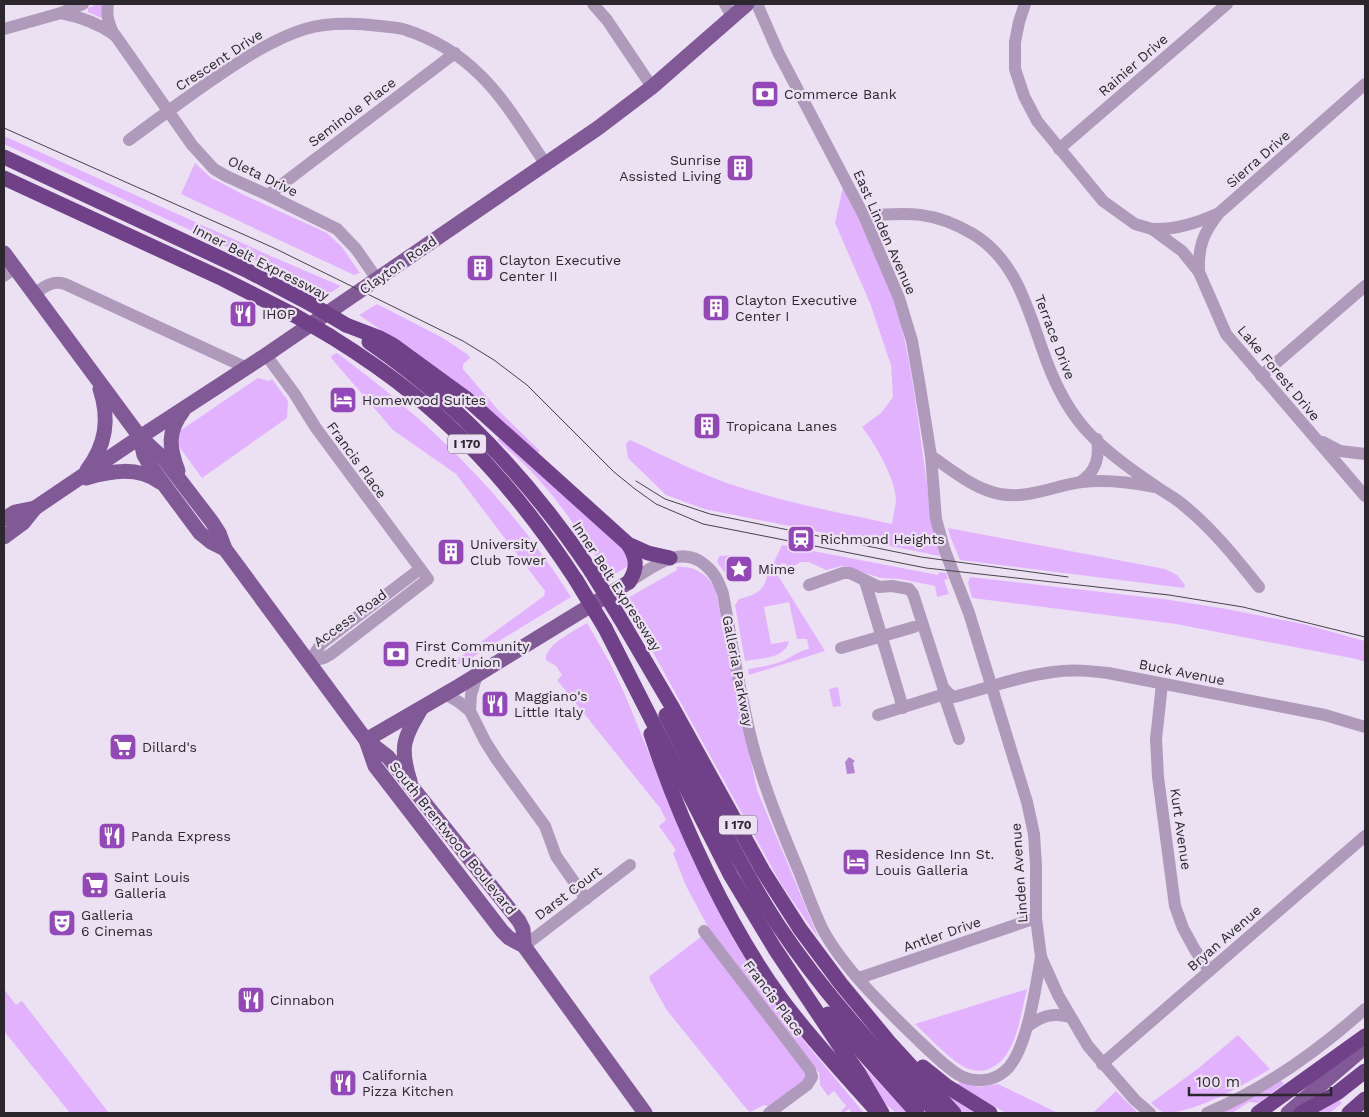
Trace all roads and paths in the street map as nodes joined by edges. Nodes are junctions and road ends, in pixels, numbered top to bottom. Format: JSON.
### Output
{"nodes":[{"id":1,"x":83,"y":4,"type":"edge"},
{"id":2,"x":108,"y":4,"type":"edge"},
{"id":3,"x":593,"y":4,"type":"edge"},
{"id":4,"x":747,"y":4,"type":"edge"},
{"id":5,"x":757,"y":4,"type":"edge"},
{"id":6,"x":1025,"y":4,"type":"edge"},
{"id":7,"x":1227,"y":4,"type":"edge"},
{"id":8,"x":728,"y":11,"type":"edge"},
{"id":9,"x":61,"y":13,"type":"junction"},
{"id":10,"x":4,"y":29,"type":"edge"},
{"id":11,"x":115,"y":35,"type":"junction"},
{"id":12,"x":454,"y":53,"type":"junction"},
{"id":13,"x":1365,"y":84,"type":"edge"},
{"id":14,"x":652,"y":87,"type":"junction"},
{"id":15,"x":168,"y":111,"type":"junction"},
{"id":16,"x":129,"y":140,"type":"dead end"},
{"id":17,"x":1059,"y":149,"type":"junction"},
{"id":18,"x":4,"y":157,"type":"edge"},
{"id":19,"x":545,"y":163,"type":"junction"},
{"id":20,"x":4,"y":178,"type":"edge"},
{"id":21,"x":268,"y":195,"type":"junction"},
{"id":22,"x":1219,"y":213,"type":"junction"},
{"id":23,"x":864,"y":216,"type":"junction"},
{"id":24,"x":1152,"y":229,"type":"junction"},
{"id":25,"x":4,"y":253,"type":"edge"},
{"id":26,"x":9,"y":272,"type":"edge"},
{"id":27,"x":1199,"y":272,"type":"junction"},
{"id":28,"x":377,"y":279,"type":"junction"},
{"id":29,"x":1365,"y":286,"type":"edge"},
{"id":30,"x":34,"y":294,"type":"junction"},
{"id":31,"x":346,"y":326,"type":"junction"},
{"id":32,"x":266,"y":355,"type":"junction"},
{"id":33,"x":247,"y":368,"type":"junction"},
{"id":34,"x":1261,"y":376,"type":"junction"},
{"id":35,"x":97,"y":380,"type":"junction"},
{"id":36,"x":184,"y":409,"type":"junction"},
{"id":37,"x":1311,"y":433,"type":"junction"},
{"id":38,"x":140,"y":437,"type":"junction"},
{"id":39,"x":1097,"y":439,"type":"junction"},
{"id":40,"x":1365,"y":454,"type":"edge"},
{"id":41,"x":930,"y":456,"type":"junction"},
{"id":42,"x":77,"y":480,"type":"junction"},
{"id":43,"x":181,"y":482,"type":"junction"},
{"id":44,"x":1080,"y":482,"type":"junction"},
{"id":45,"x":165,"y":485,"type":"junction"},
{"id":46,"x":1157,"y":487,"type":"junction"},
{"id":47,"x":1365,"y":496,"type":"edge"},
{"id":48,"x":35,"y":508,"type":"junction"},
{"id":49,"x":4,"y":520,"type":"edge"},
{"id":50,"x":936,"y":520,"type":"joint"},
{"id":51,"x":4,"y":537,"type":"edge"},
{"id":52,"x":628,"y":544,"type":"junction"},
{"id":53,"x":225,"y":549,"type":"junction"},
{"id":54,"x":670,"y":558,"type":"junction"},
{"id":55,"x":424,"y":574,"type":"joint"},
{"id":56,"x":865,"y":581,"type":"junction"},
{"id":57,"x":629,"y":582,"type":"junction"},
{"id":58,"x":808,"y":585,"type":"dead end"},
{"id":59,"x":1259,"y":587,"type":"dead end"},
{"id":60,"x":914,"y":627,"type":"dead end"},
{"id":61,"x":629,"y":634,"type":"junction"},
{"id":62,"x":882,"y":636,"type":"junction"},
{"id":63,"x":841,"y":648,"type":"dead end"},
{"id":64,"x":308,"y":662,"type":"junction"},
{"id":65,"x":477,"y":675,"type":"junction"},
{"id":66,"x":1162,"y":684,"type":"junction"},
{"id":67,"x":991,"y":686,"type":"junction"},
{"id":68,"x":445,"y":694,"type":"junction"},
{"id":69,"x":946,"y":694,"type":"junction"},
{"id":70,"x":640,"y":697,"type":"junction"},
{"id":71,"x":422,"y":707,"type":"junction"},
{"id":72,"x":903,"y":708,"type":"junction"},
{"id":73,"x":470,"y":711,"type":"junction"},
{"id":74,"x":878,"y":716,"type":"dead end"},
{"id":75,"x":1365,"y":727,"type":"edge"},
{"id":76,"x":959,"y":739,"type":"dead end"},
{"id":77,"x":366,"y":740,"type":"junction"},
{"id":78,"x":411,"y":784,"type":"junction"},
{"id":79,"x":1365,"y":836,"type":"edge"},
{"id":80,"x":630,"y":865,"type":"dead end"},
{"id":81,"x":586,"y":899,"type":"junction"},
{"id":82,"x":1036,"y":918,"type":"junction"},
{"id":83,"x":704,"y":931,"type":"dead end"},
{"id":84,"x":524,"y":946,"type":"junction"},
{"id":85,"x":775,"y":949,"type":"junction"},
{"id":86,"x":1041,"y":957,"type":"junction"},
{"id":87,"x":1209,"y":970,"type":"junction"},
{"id":88,"x":859,"y":978,"type":"junction"},
{"id":89,"x":861,"y":1006,"type":"junction"},
{"id":90,"x":1365,"y":1009,"type":"edge"},
{"id":91,"x":1070,"y":1017,"type":"junction"},
{"id":92,"x":1027,"y":1027,"type":"junction"},
{"id":93,"x":1365,"y":1036,"type":"edge"},
{"id":94,"x":1365,"y":1047,"type":"edge"},
{"id":95,"x":1102,"y":1064,"type":"junction"},
{"id":96,"x":1365,"y":1071,"type":"edge"},
{"id":97,"x":1365,"y":1099,"type":"edge"},
{"id":98,"x":645,"y":1113,"type":"edge"},
{"id":99,"x":769,"y":1113,"type":"edge"},
{"id":100,"x":881,"y":1113,"type":"edge"},
{"id":101,"x":917,"y":1113,"type":"edge"},
{"id":102,"x":937,"y":1113,"type":"edge"},
{"id":103,"x":954,"y":1113,"type":"edge"},
{"id":104,"x":990,"y":1113,"type":"edge"},
{"id":105,"x":1150,"y":1113,"type":"edge"},
{"id":106,"x":1207,"y":1113,"type":"edge"},
{"id":107,"x":1258,"y":1113,"type":"edge"},
{"id":108,"x":1288,"y":1113,"type":"edge"},
{"id":109,"x":1301,"y":1113,"type":"edge"},
{"id":110,"x":1349,"y":1113,"type":"edge"}],
"edges":[{"from":1,"to":9,"type":"street"},
{"from":2,"to":11,"type":"street","name":"Oleta Drive"},
{"from":3,"to":14,"type":"street"},
{"from":4,"to":8,"type":"main road","name":"Clayton Road"},
{"from":5,"to":23,"type":"street","name":"East Linden Avenue"},
{"from":6,"to":17,"type":"street","name":"Lake Forest Drive"},
{"from":7,"to":17,"type":"street","name":"Rainier Drive"},
{"from":8,"to":14,"type":"main road","name":"Clayton Road"},
{"from":9,"to":10,"type":"street"},
{"from":9,"to":11,"type":"street","name":"Oleta Drive"},
{"from":11,"to":15,"type":"street","name":"Oleta Drive"},
{"from":12,"to":15,"type":"street","name":"Crescent Drive"},
{"from":12,"to":19,"type":"street","name":"Crescent Drive"},
{"from":12,"to":21,"type":"street","name":"Seminole Place"},
{"from":13,"to":22,"type":"street","name":"Sierra Drive"},
{"from":14,"to":19,"type":"main road","name":"Clayton Road"},
{"from":15,"to":16,"type":"street","name":"Crescent Drive"},
{"from":15,"to":21,"type":"street","name":"Oleta Drive"},
{"from":17,"to":24,"type":"street","name":"Lake Forest Drive"},
{"from":18,"to":31,"type":"highway","name":"Inner Belt Expressway","number":"I 170","bridge":true},
{"from":19,"to":28,"type":"main road","name":"Clayton Road"},
{"from":20,"to":70,"type":"highway","number":"I 170","bridge":true},
{"from":21,"to":28,"type":"street","name":"Oleta Drive"},
{"from":22,"to":24,"type":"street"},
{"from":22,"to":27,"type":"street","name":"Sierra Drive"},
{"from":23,"to":39,"type":"street","name":"Terrace Drive"},
{"from":23,"to":41,"type":"street","name":"East Linden Avenue"},
{"from":24,"to":27,"type":"street","name":"Lake Forest Drive"},
{"from":25,"to":26,"type":"main road","name":"South Brentwood Boulevard"},
{"from":26,"to":30,"type":"main road","name":"South Brentwood Boulevard"},
{"from":27,"to":34,"type":"street","name":"Lake Forest Drive"},
{"from":28,"to":32,"type":"main road","name":"Clayton Road"},
{"from":29,"to":34,"type":"street"},
{"from":30,"to":33,"type":"street"},
{"from":30,"to":35,"type":"main road","name":"South Brentwood Boulevard"},
{"from":31,"to":52,"type":"highway"},
{"from":31,"to":61,"type":"highway","name":"Inner Belt Expressway","number":"I 170","bridge":true},
{"from":32,"to":33,"type":"main road","name":"Clayton Road"},
{"from":32,"to":55,"type":"street","name":"Francis Place"},
{"from":33,"to":36,"type":"main road","name":"Clayton Road"},
{"from":34,"to":37,"type":"street","name":"Lake Forest Drive"},
{"from":35,"to":38,"type":"main road","name":"South Brentwood Boulevard"},
{"from":35,"to":42,"type":"main road"},
{"from":36,"to":38,"type":"main road","name":"Clayton Road"},
{"from":36,"to":43,"type":"main road"},
{"from":37,"to":40,"type":"street"},
{"from":37,"to":47,"type":"street","name":"Lake Forest Drive"},
{"from":38,"to":42,"type":"main road","name":"Clayton Road"},
{"from":38,"to":43,"type":"main road","name":"South Brentwood Boulevard"},
{"from":38,"to":45,"type":"main road","name":"South Brentwood Boulevard"},
{"from":39,"to":44,"type":"street"},
{"from":39,"to":46,"type":"street","name":"Terrace Drive"},
{"from":41,"to":44,"type":"street"},
{"from":41,"to":50,"type":"street","name":"East Linden Avenue"},
{"from":42,"to":45,"type":"main road"},
{"from":42,"to":48,"type":"main road","name":"Clayton Road"},
{"from":43,"to":53,"type":"main road","name":"South Brentwood Boulevard"},
{"from":44,"to":46,"type":"street"},
{"from":45,"to":53,"type":"main road","name":"South Brentwood Boulevard"},
{"from":46,"to":59,"type":"street","name":"Terrace Drive"},
{"from":48,"to":49,"type":"main road","name":"Clayton Road"},
{"from":48,"to":51,"type":"main road","name":"Clayton Road"},
{"from":50,"to":67,"type":"street","name":"Linden Avenue"},
{"from":52,"to":54,"type":"highway"},
{"from":52,"to":57,"type":"highway"},
{"from":53,"to":64,"type":"main road","name":"South Brentwood Boulevard"},
{"from":54,"to":57,"type":"street","name":"Galleria Parkway"},
{"from":54,"to":88,"type":"street","name":"Galleria Parkway"},
{"from":55,"to":64,"type":"street","name":"Access Road"},
{"from":56,"to":58,"type":"street"},
{"from":56,"to":62,"type":"street"},
{"from":56,"to":69,"type":"street"},
{"from":57,"to":65,"type":"main road","name":"Galleria Parkway"},
{"from":60,"to":62,"type":"street"},
{"from":61,"to":89,"type":"highway","name":"Inner Belt Expressway","number":"I 170"},
{"from":61,"to":102,"type":"highway"},
{"from":62,"to":63,"type":"street"},
{"from":62,"to":72,"type":"street"},
{"from":64,"to":77,"type":"main road","name":"South Brentwood Boulevard"},
{"from":65,"to":68,"type":"main road","name":"Galleria Parkway"},
{"from":65,"to":73,"type":"street"},
{"from":66,"to":67,"type":"street","name":"Buck Avenue"},
{"from":66,"to":75,"type":"street","name":"Buck Avenue"},
{"from":66,"to":87,"type":"street","name":"Kurt Avenue"},
{"from":67,"to":69,"type":"street","name":"Buck Avenue"},
{"from":67,"to":82,"type":"street","name":"Linden Avenue"},
{"from":68,"to":71,"type":"main road","name":"Galleria Parkway"},
{"from":68,"to":73,"type":"street"},
{"from":69,"to":72,"type":"street"},
{"from":69,"to":76,"type":"street"},
{"from":70,"to":85,"type":"highway","number":"I 170"},
{"from":70,"to":100,"type":"highway"},
{"from":71,"to":77,"type":"main road","name":"Galleria Parkway"},
{"from":71,"to":78,"type":"main road"},
{"from":72,"to":74,"type":"street"},
{"from":73,"to":81,"type":"street"},
{"from":77,"to":78,"type":"main road","name":"South Brentwood Boulevard"},
{"from":77,"to":84,"type":"main road","name":"South Brentwood Boulevard"},
{"from":78,"to":84,"type":"main road","name":"South Brentwood Boulevard"},
{"from":79,"to":87,"type":"street","name":"Bryan Avenue"},
{"from":80,"to":81,"type":"street","name":"Darst Court"},
{"from":81,"to":84,"type":"street","name":"Darst Court"},
{"from":82,"to":86,"type":"street","name":"Linden Avenue"},
{"from":82,"to":88,"type":"street","name":"Antler Drive"},
{"from":83,"to":99,"type":"street","name":"Francis Place"},
{"from":84,"to":98,"type":"main road","name":"South Brentwood Boulevard"},
{"from":85,"to":100,"type":"highway","bridge":true},
{"from":85,"to":101,"type":"highway"},
{"from":86,"to":91,"type":"street","name":"Linden Avenue"},
{"from":86,"to":92,"type":"street"},
{"from":87,"to":95,"type":"street","name":"Bryan Avenue"},
{"from":88,"to":92,"type":"street","name":"Galleria Parkway"},
{"from":89,"to":103,"type":"highway"},
{"from":89,"to":104,"type":"highway"},
{"from":90,"to":106,"type":"street"},
{"from":91,"to":92,"type":"street"},
{"from":91,"to":95,"type":"street","name":"Linden Avenue"},
{"from":93,"to":107,"type":"highway"},
{"from":94,"to":108,"type":"main road"},
{"from":95,"to":105,"type":"street","name":"Linden Avenue"},
{"from":96,"to":109,"type":"highway"},
{"from":97,"to":110,"type":"highway"}]}
